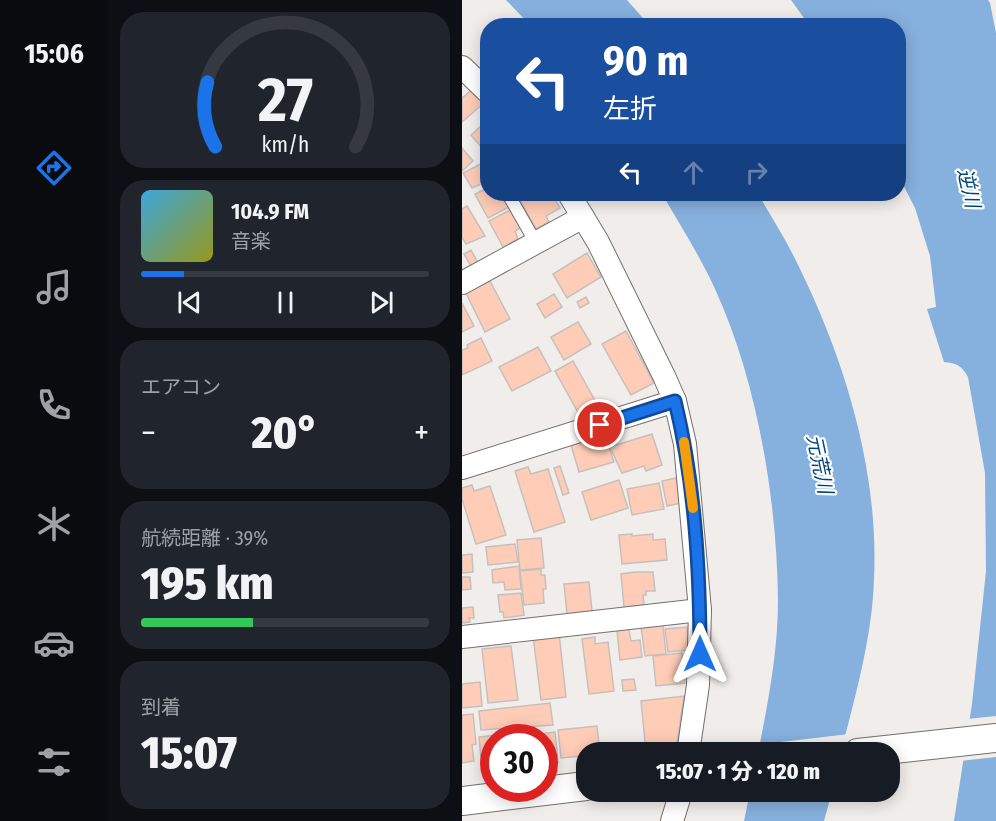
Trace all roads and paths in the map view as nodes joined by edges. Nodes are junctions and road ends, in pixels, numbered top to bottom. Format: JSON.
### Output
{"nodes":[{"id":1,"x":462,"y":67,"type":"edge"},
{"id":2,"x":480,"y":84,"type":"edge"},
{"id":3,"x":512,"y":201,"type":"edge"},
{"id":4,"x":573,"y":201,"type":"edge"},
{"id":5,"x":583,"y":217,"type":"junction"},
{"id":6,"x":536,"y":243,"type":"junction"},
{"id":7,"x":462,"y":283,"type":"edge"},
{"id":8,"x":675,"y":401,"type":"junction"},
{"id":9,"x":462,"y":468,"type":"edge"},
{"id":10,"x":700,"y":610,"type":"junction"},
{"id":11,"x":462,"y":637,"type":"edge"},
{"id":12,"x":996,"y":738,"type":"edge"},
{"id":13,"x":690,"y":742,"type":"edge"},
{"id":14,"x":900,"y":749,"type":"edge"},
{"id":15,"x":576,"y":787,"type":"edge"},
{"id":16,"x":462,"y":801,"type":"edge"},
{"id":17,"x":678,"y":802,"type":"edge"},
{"id":18,"x":672,"y":821,"type":"edge"}],
"edges":[{"from":1,"to":2,"type":"street"},
{"from":3,"to":6,"type":"lane"},
{"from":4,"to":5,"type":"street"},
{"from":5,"to":6,"type":"street"},
{"from":5,"to":8,"type":"street"},
{"from":6,"to":7,"type":"street"},
{"from":8,"to":9,"type":"street"},
{"from":8,"to":10,"type":"street"},
{"from":10,"to":11,"type":"street"},
{"from":10,"to":13,"type":"street"},
{"from":12,"to":14,"type":"street"},
{"from":15,"to":16,"type":"street"},
{"from":17,"to":18,"type":"street"}]}
